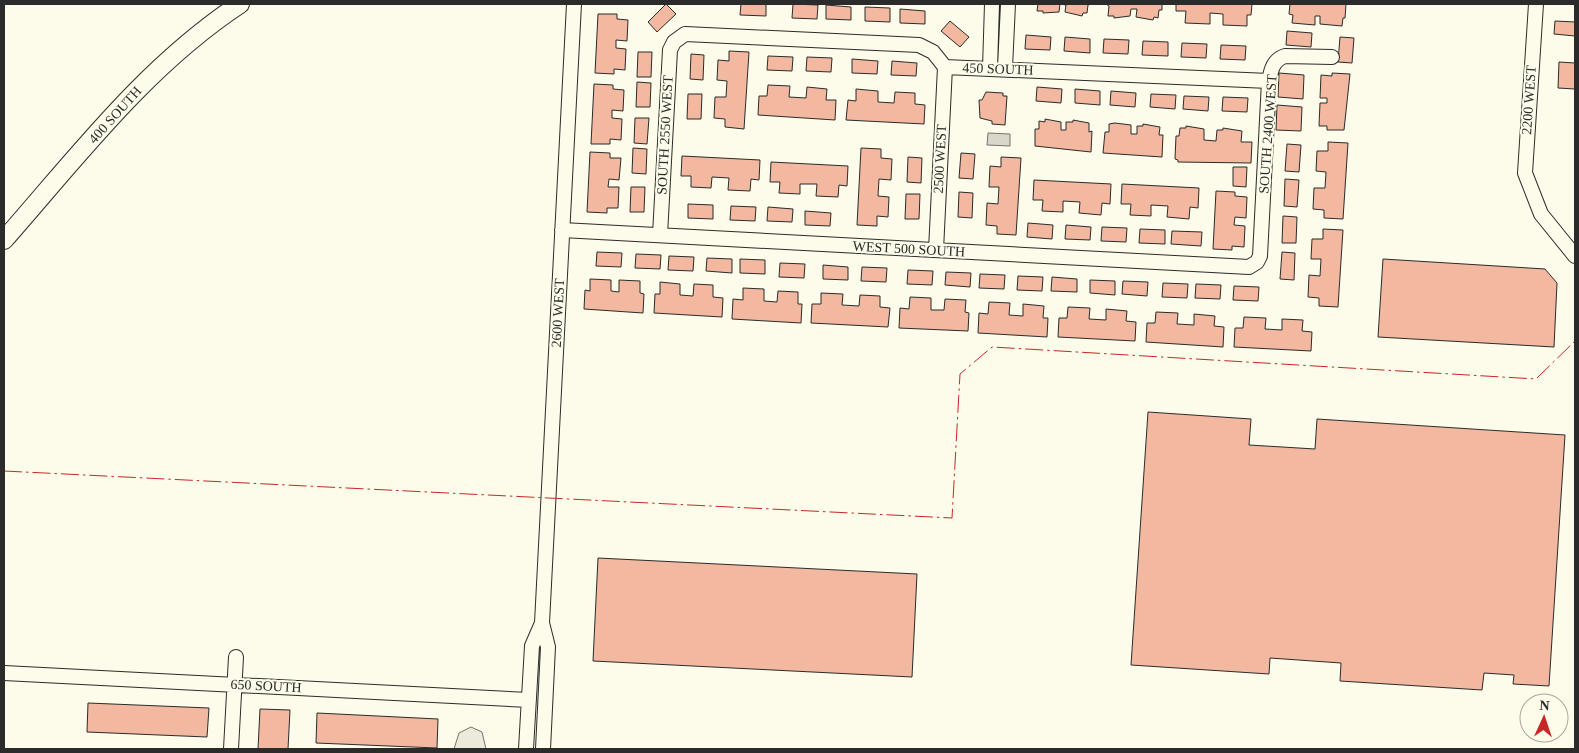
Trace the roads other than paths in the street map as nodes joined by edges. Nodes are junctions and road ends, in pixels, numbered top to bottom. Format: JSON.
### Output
{"nodes":[{"id":1,"x":240,"y":4,"type":"edge"},
{"id":2,"x":574,"y":4,"type":"edge"},
{"id":3,"x":992,"y":4,"type":"edge"},
{"id":4,"x":1008,"y":4,"type":"edge"},
{"id":5,"x":1536,"y":4,"type":"edge"},
{"id":6,"x":677,"y":38,"type":"joint"},
{"id":7,"x":1332,"y":57,"type":"dead end"},
{"id":8,"x":945,"y":67,"type":"junction"},
{"id":9,"x":990,"y":68,"type":"junction"},
{"id":10,"x":1005,"y":68,"type":"junction"},
{"id":11,"x":1269,"y":81,"type":"junction"},
{"id":12,"x":562,"y":230,"type":"junction"},
{"id":13,"x":660,"y":234,"type":"junction"},
{"id":14,"x":4,"y":240,"type":"edge"},
{"id":15,"x":936,"y":250,"type":"junction"},
{"id":16,"x":1575,"y":256,"type":"edge"},
{"id":17,"x":1255,"y":264,"type":"joint"},
{"id":18,"x":542,"y":623,"type":"junction"},
{"id":19,"x":236,"y":658,"type":"dead end"},
{"id":20,"x":4,"y":672,"type":"edge"},
{"id":21,"x":234,"y":685,"type":"junction"},
{"id":22,"x":529,"y":700,"type":"junction"},
{"id":23,"x":231,"y":749,"type":"edge"},
{"id":24,"x":526,"y":749,"type":"edge"},
{"id":25,"x":543,"y":749,"type":"edge"}],
"edges":[{"from":1,"to":14,"type":"main road","name":"400 SOUTH"},
{"from":2,"to":12,"type":"street","name":"2600 WEST"},
{"from":3,"to":9,"type":"street"},
{"from":4,"to":10,"type":"street"},
{"from":5,"to":16,"type":"street","name":"2200 WEST"},
{"from":6,"to":8,"type":"street","name":"450 SOUTH"},
{"from":6,"to":13,"type":"street","name":"SOUTH 2550 WEST"},
{"from":7,"to":11,"type":"street","name":"SOUTH 2400 WEST"},
{"from":8,"to":9,"type":"street","name":"450 SOUTH"},
{"from":8,"to":15,"type":"street","name":"2500 WEST"},
{"from":9,"to":10,"type":"street","name":"450 SOUTH"},
{"from":10,"to":11,"type":"street","name":"450 SOUTH"},
{"from":11,"to":17,"type":"street","name":"SOUTH 2400 WEST"},
{"from":12,"to":13,"type":"street","name":"WEST 500 SOUTH"},
{"from":12,"to":18,"type":"street","name":"2600 WEST"},
{"from":13,"to":15,"type":"street","name":"WEST 500 SOUTH"},
{"from":15,"to":17,"type":"street","name":"WEST 500 SOUTH"},
{"from":18,"to":22,"type":"street","name":"2600 WEST"},
{"from":18,"to":25,"type":"street","name":"2600 WEST"},
{"from":19,"to":21,"type":"street"},
{"from":20,"to":21,"type":"street","name":"650 SOUTH"},
{"from":21,"to":22,"type":"street","name":"650 SOUTH"},
{"from":21,"to":23,"type":"street"},
{"from":22,"to":24,"type":"street","name":"2600 WEST"}]}
